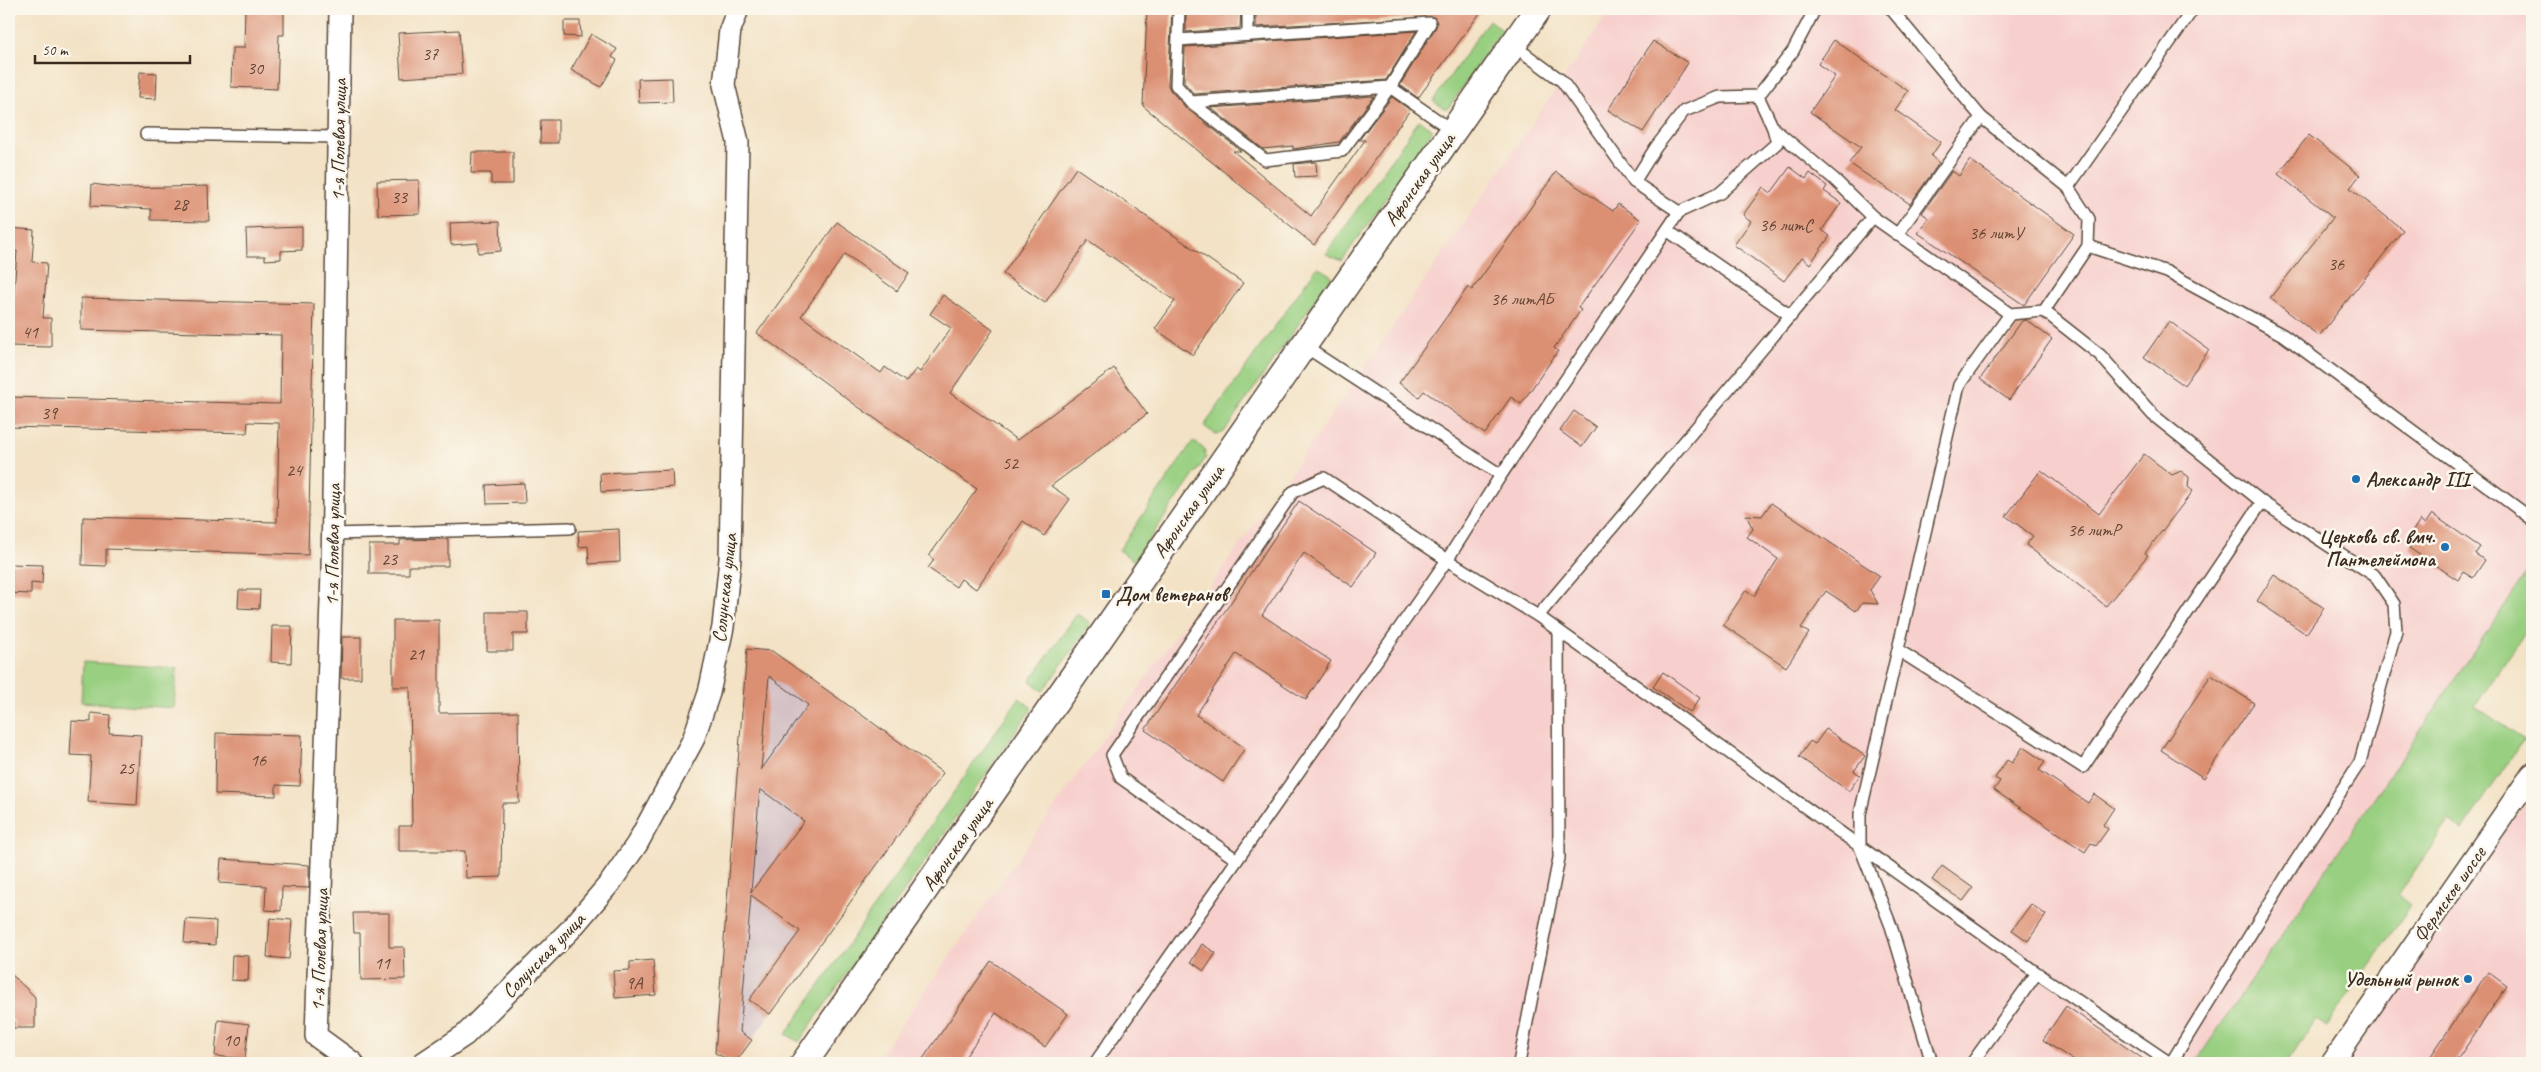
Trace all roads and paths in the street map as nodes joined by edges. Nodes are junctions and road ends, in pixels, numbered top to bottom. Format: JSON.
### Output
{"nodes":[{"id":1,"x":340,"y":9,"type":"edge"},
{"id":2,"x":738,"y":9,"type":"edge"},
{"id":3,"x":1179,"y":9,"type":"edge"},
{"id":4,"x":1248,"y":9,"type":"edge"},
{"id":5,"x":1538,"y":9,"type":"edge"},
{"id":6,"x":1815,"y":9,"type":"edge"},
{"id":7,"x":1892,"y":9,"type":"edge"},
{"id":8,"x":2193,"y":9,"type":"edge"},
{"id":9,"x":1248,"y":35,"type":"junction"},
{"id":10,"x":1178,"y":40,"type":"junction"},
{"id":11,"x":1513,"y":45,"type":"junction"},
{"id":12,"x":1390,"y":87,"type":"junction"},
{"id":13,"x":1758,"y":96,"type":"junction"},
{"id":14,"x":1191,"y":102,"type":"junction"},
{"id":15,"x":1981,"y":117,"type":"junction"},
{"id":16,"x":1773,"y":128,"type":"junction"},
{"id":17,"x":1453,"y":131,"type":"junction"},
{"id":18,"x":146,"y":134,"type":"dead end"},
{"id":19,"x":338,"y":137,"type":"junction"},
{"id":20,"x":1634,"y":182,"type":"junction"},
{"id":21,"x":2068,"y":187,"type":"junction"},
{"id":22,"x":1679,"y":212,"type":"junction"},
{"id":23,"x":1873,"y":217,"type":"junction"},
{"id":24,"x":1668,"y":232,"type":"junction"},
{"id":25,"x":1897,"y":235,"type":"junction"},
{"id":26,"x":2088,"y":246,"type":"junction"},
{"id":27,"x":2044,"y":311,"type":"junction"},
{"id":28,"x":2010,"y":314,"type":"junction"},
{"id":29,"x":1791,"y":316,"type":"junction"},
{"id":30,"x":1304,"y":346,"type":"junction"},
{"id":31,"x":1501,"y":475,"type":"junction"},
{"id":32,"x":2262,"y":502,"type":"junction"},
{"id":33,"x":2532,"y":519,"type":"edge"},
{"id":34,"x":570,"y":528,"type":"dead end"},
{"id":35,"x":332,"y":534,"type":"junction"},
{"id":36,"x":1446,"y":560,"type":"junction"},
{"id":37,"x":1538,"y":616,"type":"junction"},
{"id":38,"x":1558,"y":631,"type":"junction"},
{"id":39,"x":1898,"y":650,"type":"junction"},
{"id":40,"x":2532,"y":774,"type":"edge"},
{"id":41,"x":1860,"y":847,"type":"junction"},
{"id":42,"x":1237,"y":860,"type":"junction"},
{"id":43,"x":2037,"y":974,"type":"junction"},
{"id":44,"x":353,"y":1063,"type":"edge"},
{"id":45,"x":422,"y":1063,"type":"edge"},
{"id":46,"x":804,"y":1063,"type":"edge"},
{"id":47,"x":1095,"y":1063,"type":"edge"},
{"id":48,"x":1519,"y":1063,"type":"edge"},
{"id":49,"x":1932,"y":1063,"type":"edge"},
{"id":50,"x":1972,"y":1063,"type":"edge"},
{"id":51,"x":2171,"y":1063,"type":"edge"},
{"id":52,"x":2332,"y":1063,"type":"edge"}],
"edges":[{"from":1,"to":19,"type":"street","name":"1-я Полевая улица"},
{"from":2,"to":45,"type":"street","name":"Солунская улица"},
{"from":3,"to":10,"type":"lane"},
{"from":4,"to":9,"type":"lane"},
{"from":5,"to":11,"type":"street","name":"Афонская улица"},
{"from":6,"to":13,"type":"lane"},
{"from":7,"to":15,"type":"lane"},
{"from":8,"to":21,"type":"lane"},
{"from":9,"to":10,"type":"lane"},
{"from":9,"to":12,"type":"lane"},
{"from":10,"to":14,"type":"lane"},
{"from":11,"to":17,"type":"street","name":"Афонская улица"},
{"from":11,"to":20,"type":"lane"},
{"from":12,"to":14,"type":"lane"},
{"from":12,"to":14,"type":"lane"},
{"from":12,"to":17,"type":"lane"},
{"from":13,"to":16,"type":"lane"},
{"from":13,"to":20,"type":"lane"},
{"from":15,"to":21,"type":"lane"},
{"from":15,"to":25,"type":"lane"},
{"from":16,"to":22,"type":"lane"},
{"from":16,"to":23,"type":"lane"},
{"from":17,"to":30,"type":"street","name":"Афонская улица"},
{"from":18,"to":19,"type":"lane"},
{"from":19,"to":35,"type":"street","name":"1-я Полевая улица"},
{"from":20,"to":22,"type":"lane"},
{"from":21,"to":26,"type":"lane"},
{"from":22,"to":24,"type":"lane"},
{"from":23,"to":25,"type":"lane"},
{"from":23,"to":29,"type":"lane"},
{"from":24,"to":29,"type":"lane"},
{"from":24,"to":31,"type":"lane"},
{"from":25,"to":28,"type":"lane"},
{"from":26,"to":27,"type":"lane"},
{"from":26,"to":33,"type":"lane"},
{"from":27,"to":28,"type":"lane"},
{"from":27,"to":32,"type":"lane"},
{"from":28,"to":39,"type":"lane"},
{"from":29,"to":37,"type":"lane"},
{"from":30,"to":31,"type":"lane"},
{"from":30,"to":46,"type":"street","name":"Афонская улица"},
{"from":31,"to":36,"type":"lane"},
{"from":32,"to":39,"type":"lane"},
{"from":32,"to":51,"type":"lane"},
{"from":34,"to":35,"type":"lane"},
{"from":35,"to":44,"type":"street","name":"1-я Полевая улица"},
{"from":36,"to":37,"type":"lane"},
{"from":36,"to":42,"type":"lane"},
{"from":36,"to":42,"type":"lane"},
{"from":37,"to":38,"type":"lane"},
{"from":38,"to":41,"type":"lane"},
{"from":38,"to":48,"type":"lane"},
{"from":39,"to":41,"type":"lane"},
{"from":40,"to":52,"type":"street","name":"Фермское шоссе"},
{"from":41,"to":43,"type":"lane"},
{"from":41,"to":49,"type":"lane"},
{"from":42,"to":47,"type":"lane"},
{"from":43,"to":50,"type":"lane"},
{"from":43,"to":51,"type":"lane"}]}
